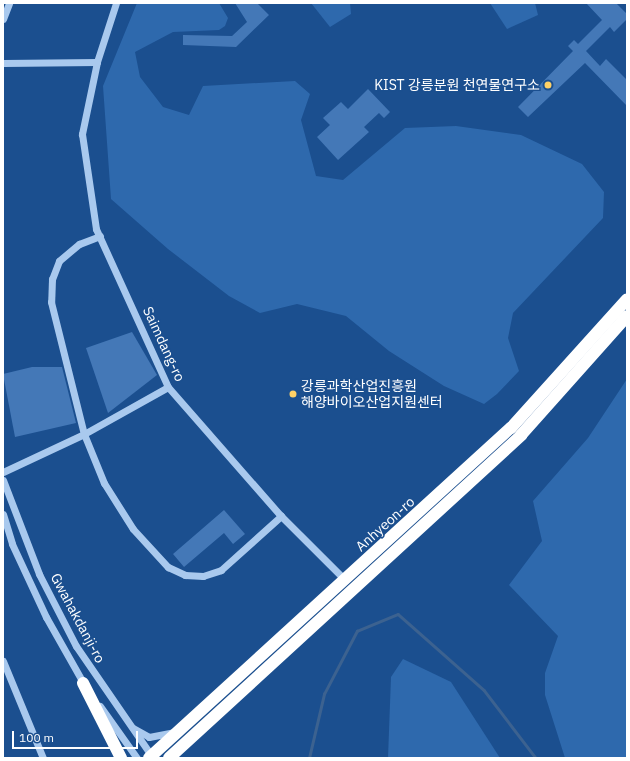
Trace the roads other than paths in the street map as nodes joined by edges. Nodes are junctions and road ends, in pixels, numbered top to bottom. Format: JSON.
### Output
{"nodes":[{"id":1,"x":9,"y":3,"type":"edge"},
{"id":2,"x":116,"y":3,"type":"edge"},
{"id":3,"x":3,"y":19,"type":"edge"},
{"id":4,"x":97,"y":62,"type":"junction"},
{"id":5,"x":3,"y":63,"type":"edge"},
{"id":6,"x":100,"y":236,"type":"junction"},
{"id":7,"x":627,"y":299,"type":"edge"},
{"id":8,"x":627,"y":316,"type":"edge"},
{"id":9,"x":168,"y":387,"type":"junction"},
{"id":10,"x":84,"y":434,"type":"junction"},
{"id":11,"x":3,"y":472,"type":"edge"},
{"id":12,"x":3,"y":480,"type":"edge"},
{"id":13,"x":3,"y":514,"type":"edge"},
{"id":14,"x":281,"y":516,"type":"junction"},
{"id":15,"x":345,"y":580,"type":"junction"},
{"id":16,"x":354,"y":590,"type":"junction"},
{"id":17,"x":3,"y":660,"type":"edge"},
{"id":18,"x":83,"y":683,"type":"junction"},
{"id":19,"x":131,"y":726,"type":"junction"},
{"id":20,"x":182,"y":729,"type":"junction"},
{"id":21,"x":152,"y":757,"type":"edge"},
{"id":22,"x":43,"y":758,"type":"edge"},
{"id":23,"x":122,"y":758,"type":"edge"},
{"id":24,"x":137,"y":758,"type":"edge"},
{"id":25,"x":170,"y":758,"type":"edge"}],
"edges":[{"from":1,"to":3,"type":"street"},
{"from":2,"to":4,"type":"street"},
{"from":4,"to":5,"type":"street"},
{"from":4,"to":6,"type":"street","name":"Saimdang-ro"},
{"from":6,"to":9,"type":"street","name":"Saimdang-ro"},
{"from":6,"to":10,"type":"street"},
{"from":7,"to":15,"type":"highway","name":"Anhyeon-ro"},
{"from":8,"to":16,"type":"highway","name":"Anhyeon-ro"},
{"from":9,"to":10,"type":"street"},
{"from":9,"to":14,"type":"street","name":"Saimdang-ro"},
{"from":10,"to":11,"type":"street"},
{"from":10,"to":14,"type":"street"},
{"from":12,"to":19,"type":"street","name":"Gwahakdanji-ro"},
{"from":13,"to":18,"type":"street","name":"Gwahakdanji-ro"},
{"from":14,"to":15,"type":"street","name":"Saimdang-ro"},
{"from":15,"to":16,"type":"highway"},
{"from":15,"to":20,"type":"highway","name":"Anhyeon-ro"},
{"from":16,"to":25,"type":"highway","name":"Anhyeon-ro"},
{"from":17,"to":22,"type":"street"},
{"from":18,"to":23,"type":"highway"},
{"from":18,"to":24,"type":"street","name":"Gwahakdanji-ro"},
{"from":19,"to":20,"type":"street"},
{"from":19,"to":21,"type":"street","name":"Gwahakdanji-ro"},
{"from":20,"to":21,"type":"highway","name":"Anhyeon-ro"}]}
